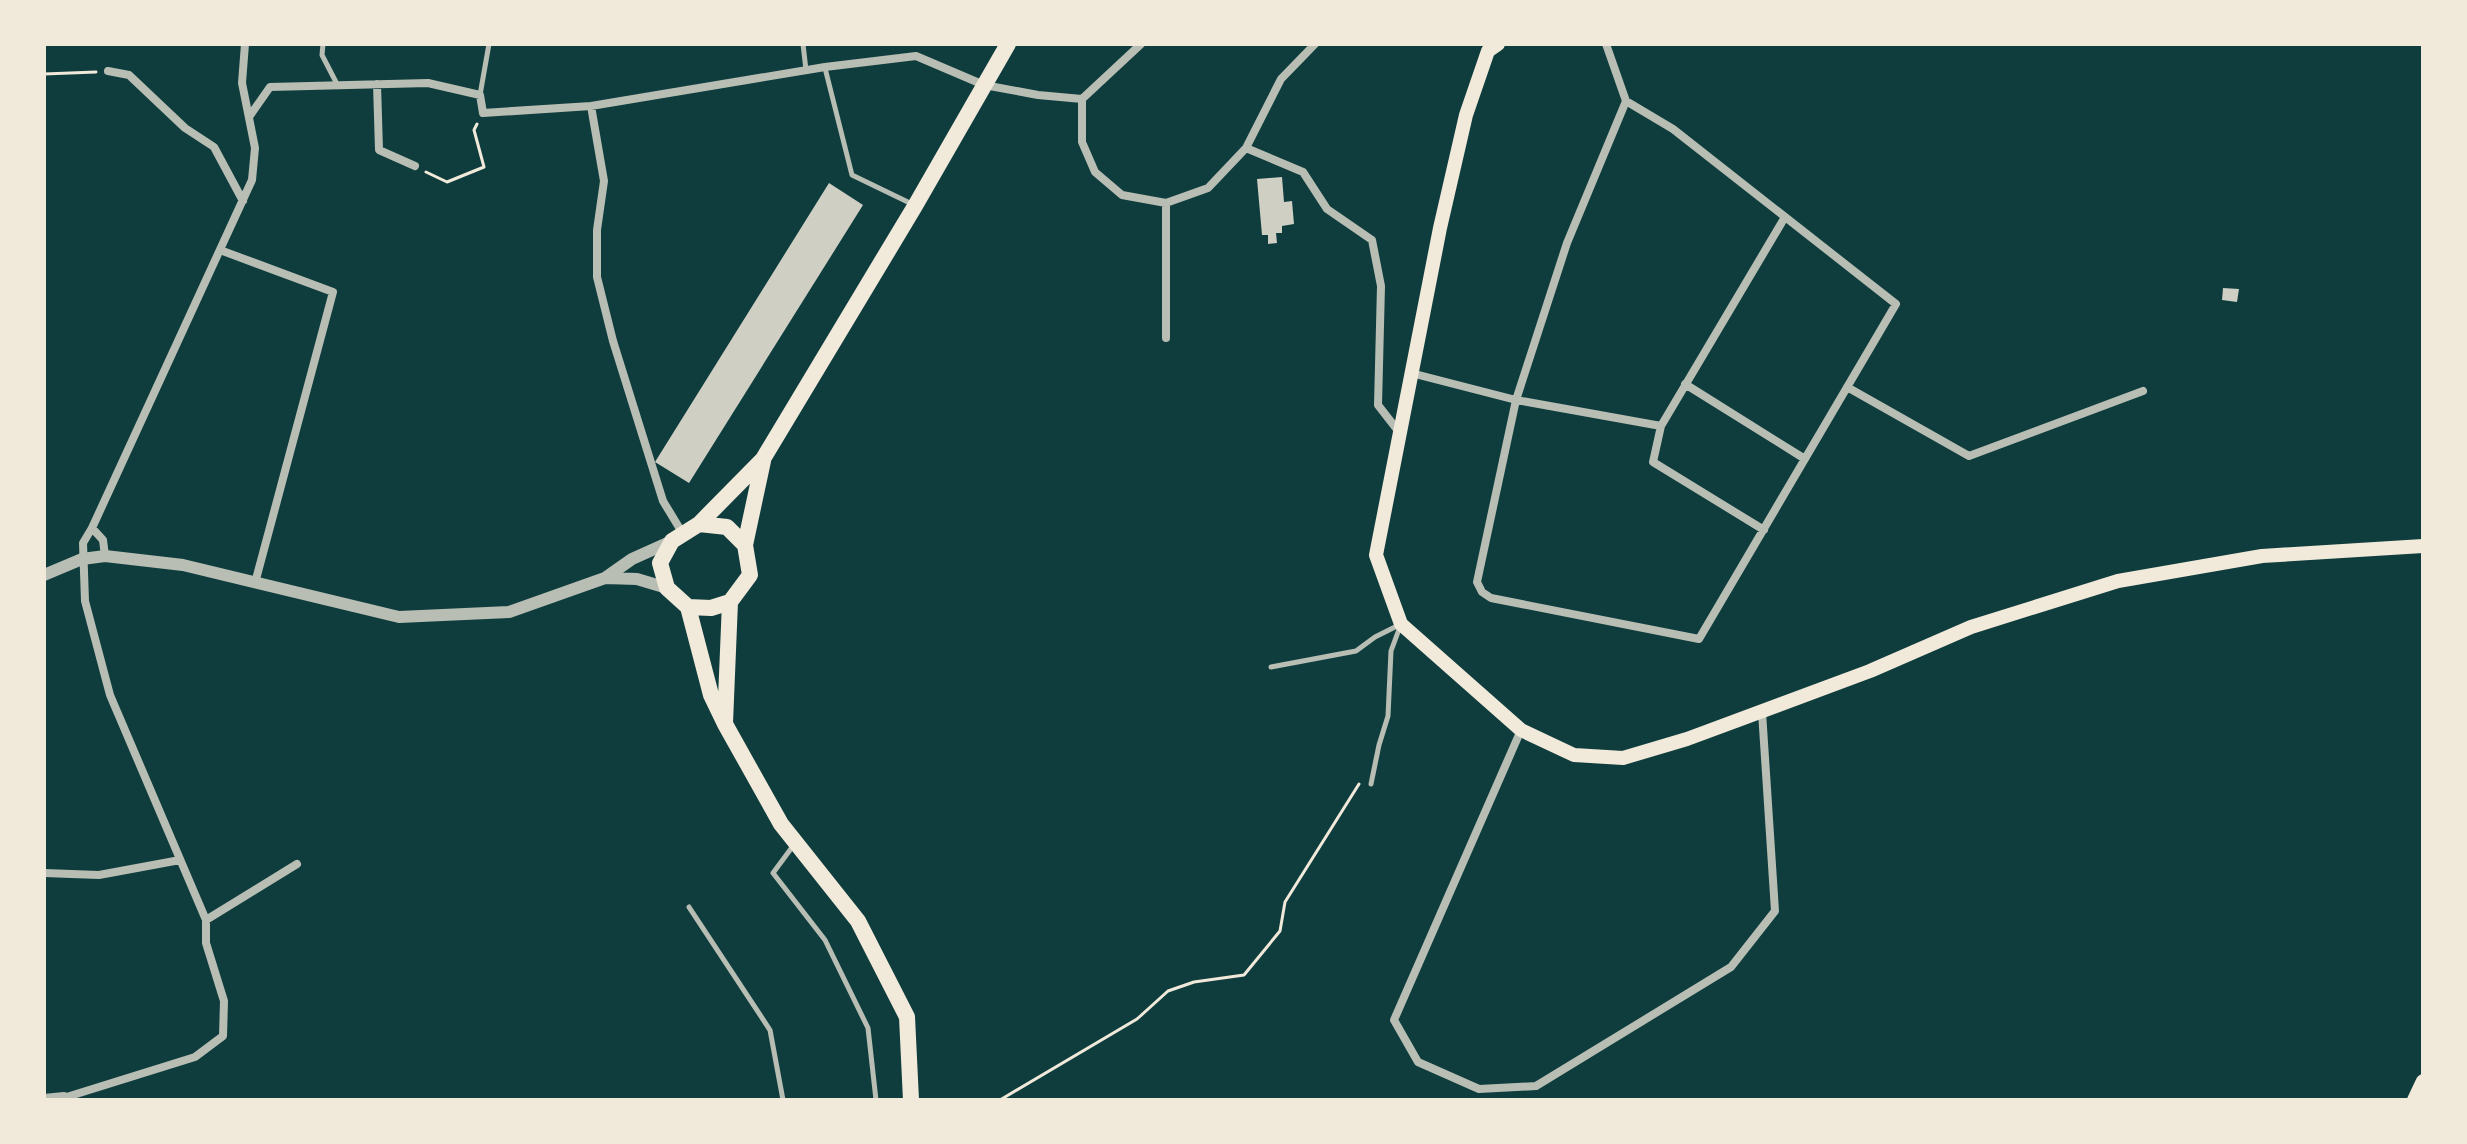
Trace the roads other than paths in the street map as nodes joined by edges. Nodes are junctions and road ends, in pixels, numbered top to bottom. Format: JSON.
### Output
{"nodes":[{"id":1,"x":245,"y":44,"type":"edge"},
{"id":2,"x":323,"y":44,"type":"edge"},
{"id":3,"x":489,"y":44,"type":"edge"},
{"id":4,"x":803,"y":44,"type":"edge"},
{"id":5,"x":1008,"y":44,"type":"edge"},
{"id":6,"x":1141,"y":44,"type":"edge"},
{"id":7,"x":1315,"y":44,"type":"edge"},
{"id":8,"x":1498,"y":44,"type":"edge"},
{"id":9,"x":1606,"y":44,"type":"edge"},
{"id":10,"x":825,"y":67,"type":"junction"},
{"id":11,"x":806,"y":70,"type":"junction"},
{"id":12,"x":108,"y":71,"type":"road end"},
{"id":13,"x":377,"y":84,"type":"junction"},
{"id":14,"x":984,"y":85,"type":"junction"},
{"id":15,"x":338,"y":86,"type":"junction"},
{"id":16,"x":480,"y":95,"type":"junction"},
{"id":17,"x":1082,"y":99,"type":"junction"},
{"id":18,"x":1626,"y":101,"type":"junction"},
{"id":19,"x":591,"y":106,"type":"junction"},
{"id":20,"x":249,"y":117,"type":"junction"},
{"id":21,"x":1246,"y":148,"type":"junction"},
{"id":22,"x":415,"y":166,"type":"road end"},
{"id":23,"x":243,"y":201,"type":"junction"},
{"id":24,"x":1166,"y":203,"type":"junction"},
{"id":25,"x":915,"y":206,"type":"junction"},
{"id":26,"x":1785,"y":217,"type":"junction"},
{"id":27,"x":220,"y":250,"type":"junction"},
{"id":28,"x":1166,"y":338,"type":"dead end"},
{"id":29,"x":1411,"y":373,"type":"junction"},
{"id":30,"x":1685,"y":384,"type":"junction"},
{"id":31,"x":1847,"y":387,"type":"junction"},
{"id":32,"x":2143,"y":391,"type":"dead end"},
{"id":33,"x":1516,"y":400,"type":"junction"},
{"id":34,"x":1661,"y":426,"type":"junction"},
{"id":35,"x":1400,"y":433,"type":"junction"},
{"id":36,"x":763,"y":459,"type":"junction"},
{"id":37,"x":1805,"y":459,"type":"junction"},
{"id":38,"x":699,"y":524,"type":"junction"},
{"id":39,"x":92,"y":528,"type":"junction"},
{"id":40,"x":1764,"y":530,"type":"junction"},
{"id":41,"x":678,"y":537,"type":"junction"},
{"id":42,"x":745,"y":545,"type":"junction"},
{"id":43,"x":2423,"y":546,"type":"edge"},
{"id":44,"x":105,"y":556,"type":"junction"},
{"id":45,"x":82,"y":559,"type":"junction"},
{"id":46,"x":44,"y":575,"type":"edge"},
{"id":47,"x":605,"y":578,"type":"junction"},
{"id":48,"x":255,"y":583,"type":"junction"},
{"id":49,"x":667,"y":588,"type":"junction"},
{"id":50,"x":730,"y":602,"type":"junction"},
{"id":51,"x":688,"y":607,"type":"junction"},
{"id":52,"x":1401,"y":624,"type":"junction"},
{"id":53,"x":1271,"y":667,"type":"dead end"},
{"id":54,"x":1762,"y":712,"type":"junction"},
{"id":55,"x":725,"y":724,"type":"junction"},
{"id":56,"x":1521,"y":730,"type":"junction"},
{"id":57,"x":1371,"y":784,"type":"dead end"},
{"id":58,"x":796,"y":842,"type":"junction"},
{"id":59,"x":180,"y":860,"type":"junction"},
{"id":60,"x":297,"y":864,"type":"dead end"},
{"id":61,"x":44,"y":873,"type":"edge"},
{"id":62,"x":689,"y":907,"type":"dead end"},
{"id":63,"x":206,"y":920,"type":"junction"},
{"id":64,"x":2423,"y":1081,"type":"edge"},
{"id":65,"x":93,"y":1090,"type":"junction"},
{"id":66,"x":68,"y":1095,"type":"junction"},
{"id":67,"x":44,"y":1098,"type":"edge"},
{"id":68,"x":57,"y":1100,"type":"edge"},
{"id":69,"x":97,"y":1100,"type":"edge"},
{"id":70,"x":783,"y":1100,"type":"edge"},
{"id":71,"x":876,"y":1100,"type":"edge"},
{"id":72,"x":911,"y":1100,"type":"edge"},
{"id":73,"x":2414,"y":1100,"type":"edge"}],
"edges":[{"from":1,"to":20,"type":"street"},
{"from":2,"to":15,"type":"lane"},
{"from":3,"to":16,"type":"lane"},
{"from":4,"to":11,"type":"lane"},
{"from":5,"to":14,"type":"main road"},
{"from":6,"to":17,"type":"street"},
{"from":7,"to":21,"type":"street"},
{"from":8,"to":29,"type":"main road"},
{"from":9,"to":18,"type":"street"},
{"from":10,"to":11,"type":"street"},
{"from":10,"to":14,"type":"street"},
{"from":10,"to":25,"type":"lane"},
{"from":11,"to":19,"type":"street"},
{"from":12,"to":23,"type":"street"},
{"from":13,"to":15,"type":"street"},
{"from":13,"to":16,"type":"street"},
{"from":13,"to":22,"type":"street"},
{"from":14,"to":17,"type":"street"},
{"from":14,"to":25,"type":"main road"},
{"from":15,"to":20,"type":"street"},
{"from":16,"to":19,"type":"street"},
{"from":17,"to":24,"type":"street"},
{"from":18,"to":26,"type":"street"},
{"from":18,"to":33,"type":"street"},
{"from":19,"to":41,"type":"street"},
{"from":20,"to":23,"type":"street"},
{"from":21,"to":24,"type":"street"},
{"from":21,"to":35,"type":"street"},
{"from":23,"to":27,"type":"street"},
{"from":24,"to":28,"type":"street"},
{"from":25,"to":36,"type":"main road"},
{"from":26,"to":30,"type":"street"},
{"from":26,"to":31,"type":"street"},
{"from":27,"to":39,"type":"street"},
{"from":27,"to":48,"type":"street"},
{"from":29,"to":33,"type":"street"},
{"from":29,"to":35,"type":"main road"},
{"from":30,"to":34,"type":"street"},
{"from":30,"to":37,"type":"street"},
{"from":31,"to":32,"type":"street"},
{"from":31,"to":37,"type":"street"},
{"from":33,"to":34,"type":"street"},
{"from":33,"to":40,"type":"street"},
{"from":34,"to":40,"type":"street"},
{"from":35,"to":52,"type":"main road"},
{"from":36,"to":38,"type":"main road"},
{"from":36,"to":42,"type":"main road"},
{"from":37,"to":40,"type":"street"},
{"from":38,"to":41,"type":"main road"},
{"from":38,"to":42,"type":"main road"},
{"from":39,"to":44,"type":"street"},
{"from":39,"to":45,"type":"street"},
{"from":41,"to":47,"type":"street"},
{"from":41,"to":49,"type":"main road"},
{"from":42,"to":50,"type":"main road"},
{"from":43,"to":54,"type":"main road"},
{"from":44,"to":45,"type":"street"},
{"from":44,"to":48,"type":"street"},
{"from":45,"to":46,"type":"street"},
{"from":45,"to":59,"type":"street"},
{"from":47,"to":48,"type":"street"},
{"from":47,"to":49,"type":"street"},
{"from":49,"to":51,"type":"main road"},
{"from":50,"to":51,"type":"main road"},
{"from":50,"to":55,"type":"main road"},
{"from":51,"to":55,"type":"main road"},
{"from":52,"to":53,"type":"lane"},
{"from":52,"to":56,"type":"main road"},
{"from":52,"to":57,"type":"lane"},
{"from":54,"to":56,"type":"main road"},
{"from":54,"to":56,"type":"street"},
{"from":55,"to":58,"type":"main road"},
{"from":58,"to":71,"type":"lane"},
{"from":58,"to":72,"type":"main road"},
{"from":59,"to":61,"type":"street"},
{"from":59,"to":63,"type":"street"},
{"from":60,"to":63,"type":"street"},
{"from":62,"to":70,"type":"lane"},
{"from":63,"to":65,"type":"street"},
{"from":64,"to":73,"type":"main road"},
{"from":65,"to":66,"type":"street"},
{"from":65,"to":69,"type":"street"},
{"from":66,"to":67,"type":"street"},
{"from":66,"to":68,"type":"street"}]}
